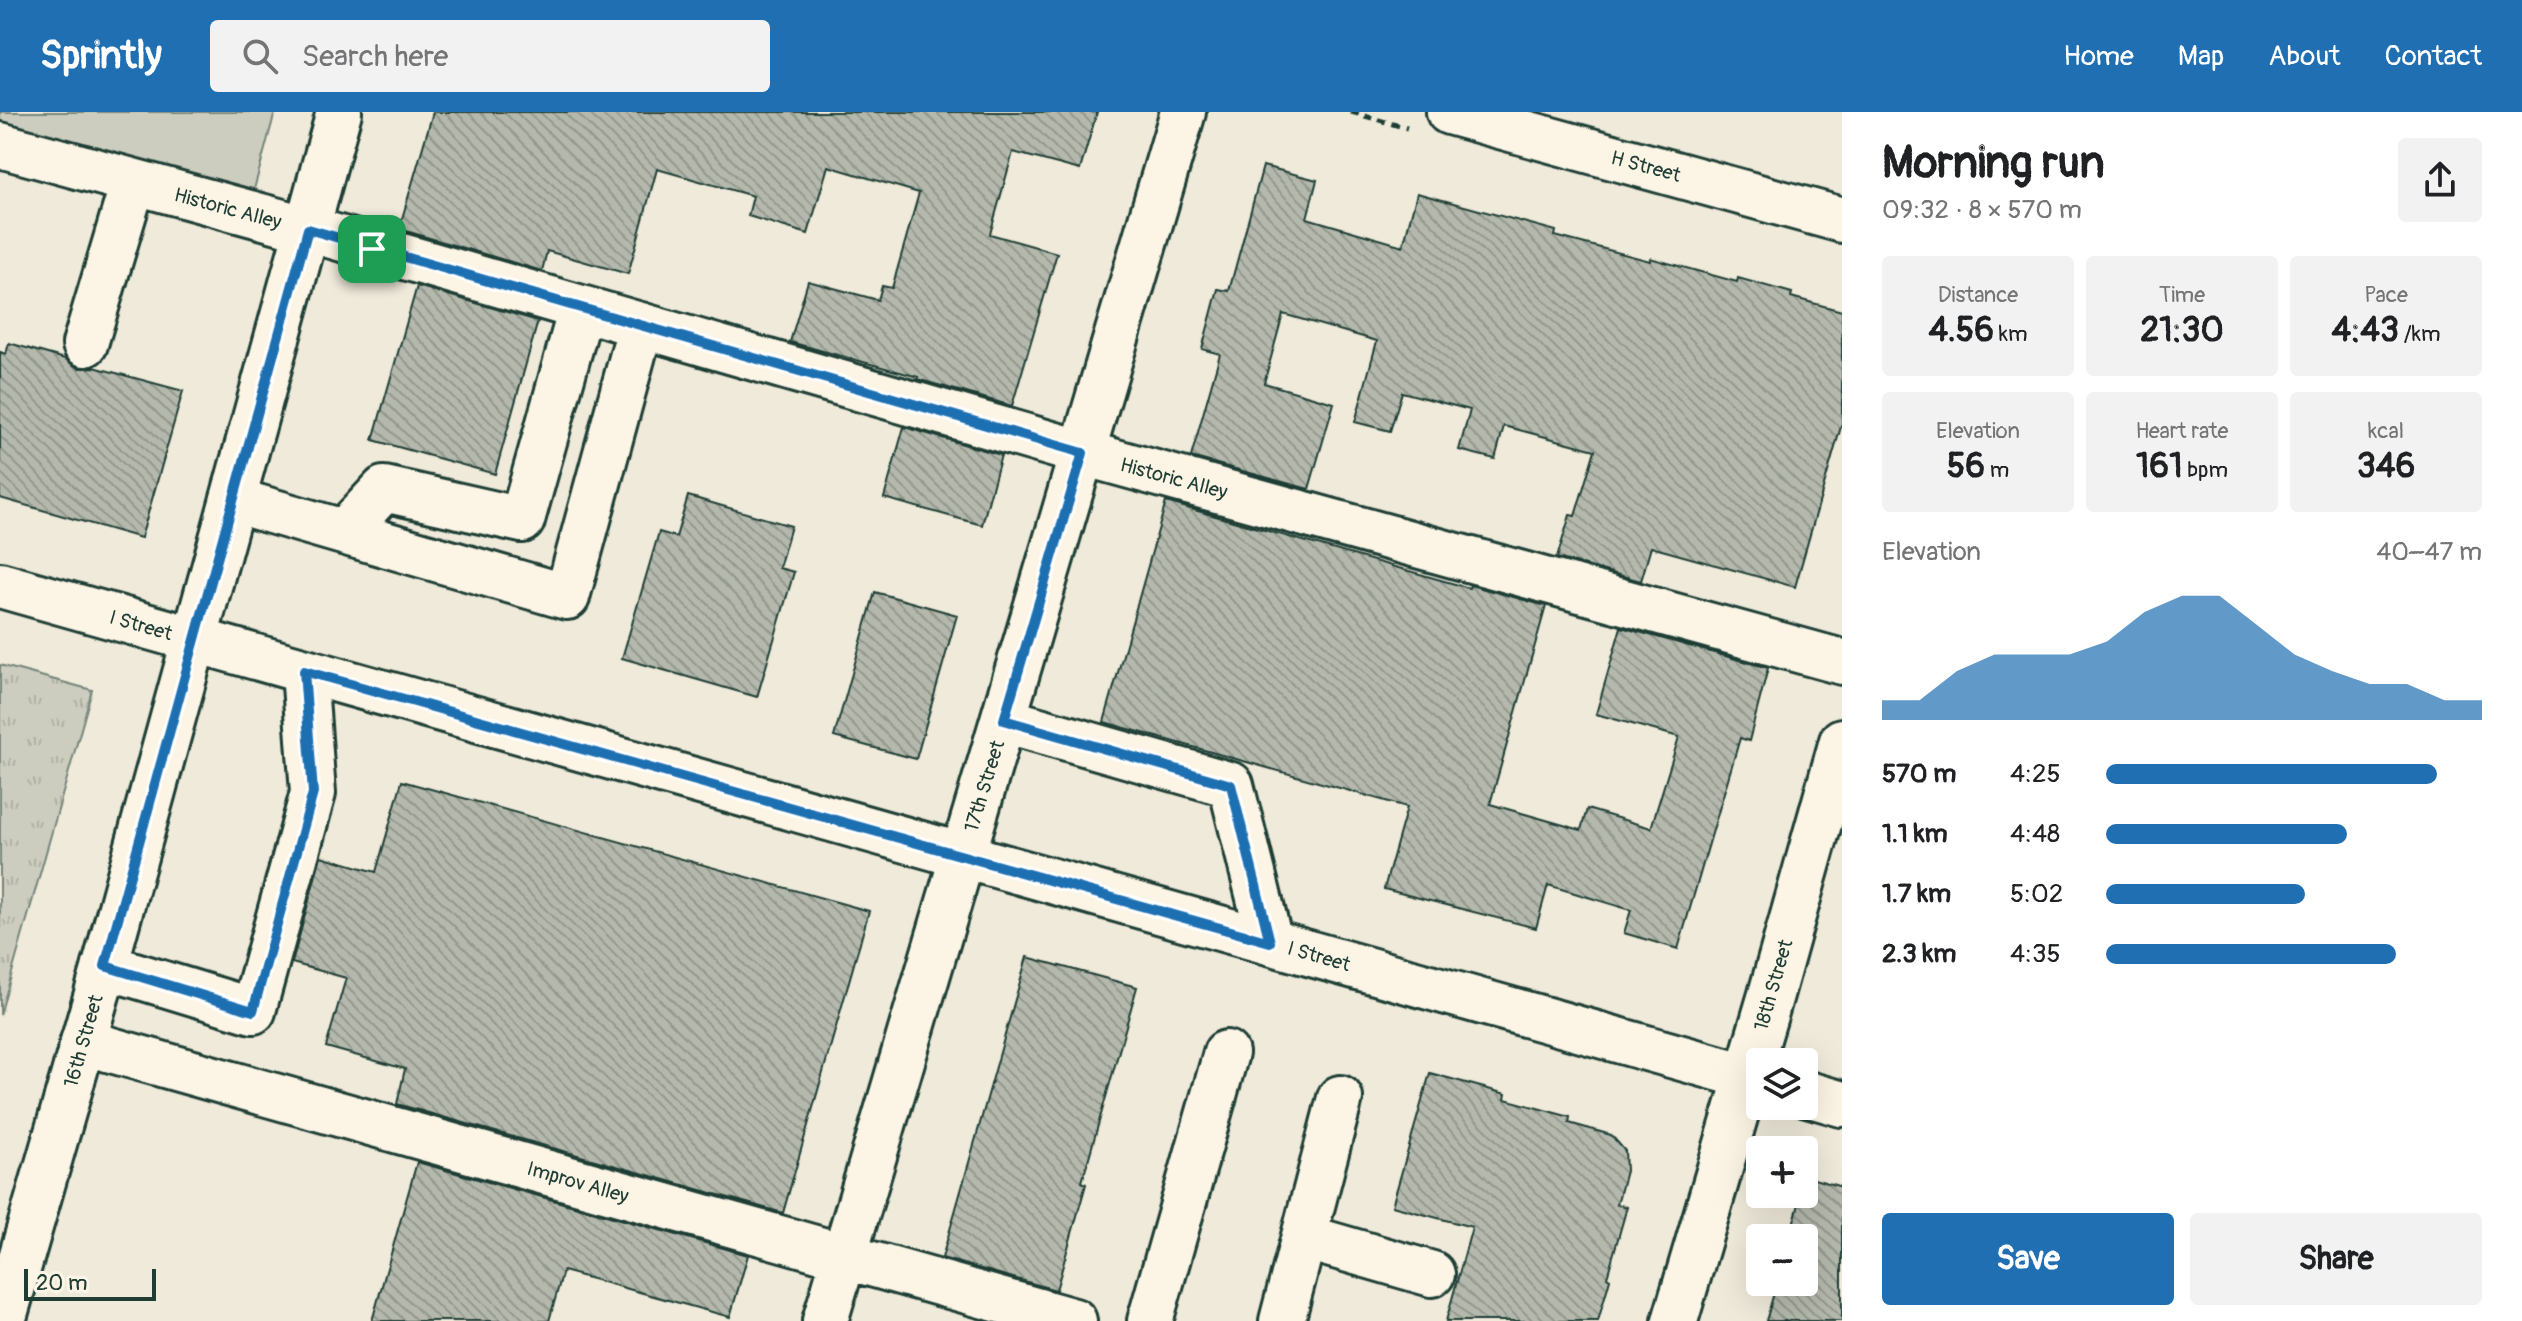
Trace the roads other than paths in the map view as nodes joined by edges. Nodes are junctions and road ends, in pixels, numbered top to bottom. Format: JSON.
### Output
{"nodes":[{"id":1,"x":339,"y":112,"type":"edge"},
{"id":2,"x":1183,"y":112,"type":"edge"},
{"id":3,"x":1449,"y":112,"type":"edge"},
{"id":4,"x":3,"y":157,"type":"edge"},
{"id":5,"x":133,"y":183,"type":"junction"},
{"id":6,"x":1842,"y":220,"type":"edge"},
{"id":7,"x":308,"y":229,"type":"junction"},
{"id":8,"x":581,"y":309,"type":"junction"},
{"id":9,"x":641,"y":325,"type":"junction"},
{"id":10,"x":85,"y":344,"type":"dead end"},
{"id":11,"x":1083,"y":453,"type":"junction"},
{"id":12,"x":233,"y":500,"type":"junction"},
{"id":13,"x":344,"y":532,"type":"junction"},
{"id":14,"x":0,"y":585,"type":"edge"},
{"id":15,"x":193,"y":640,"type":"junction"},
{"id":16,"x":1842,"y":662,"type":"edge"},
{"id":17,"x":304,"y":671,"type":"junction"},
{"id":18,"x":1004,"y":720,"type":"junction"},
{"id":19,"x":1842,"y":741,"type":"edge"},
{"id":20,"x":963,"y":857,"type":"junction"},
{"id":21,"x":1270,"y":942,"type":"junction"},
{"id":22,"x":105,"y":966,"type":"junction"},
{"id":23,"x":83,"y":1042,"type":"junction"},
{"id":24,"x":1759,"y":1048,"type":"edge"},
{"id":25,"x":1226,"y":1053,"type":"dead end"},
{"id":26,"x":1746,"y":1076,"type":"edge"},
{"id":27,"x":1818,"y":1097,"type":"edge"},
{"id":28,"x":1340,"y":1098,"type":"dead end"},
{"id":29,"x":1746,"y":1100,"type":"edge"},
{"id":30,"x":1842,"y":1104,"type":"edge"},
{"id":31,"x":1304,"y":1237,"type":"junction"},
{"id":32,"x":843,"y":1255,"type":"junction"},
{"id":33,"x":1432,"y":1274,"type":"dead end"},
{"id":34,"x":3,"y":1321,"type":"edge"},
{"id":35,"x":825,"y":1321,"type":"edge"},
{"id":36,"x":1074,"y":1321,"type":"edge"},
{"id":37,"x":1150,"y":1321,"type":"edge"},
{"id":38,"x":1282,"y":1321,"type":"edge"},
{"id":39,"x":1675,"y":1321,"type":"edge"}],
"edges":[{"from":1,"to":7,"type":"main road","name":"16th Street"},
{"from":2,"to":11,"type":"main road","name":"17th Street"},
{"from":3,"to":6,"type":"main road","name":"H Street"},
{"from":4,"to":5,"type":"main road","name":"Historic Alley"},
{"from":5,"to":7,"type":"main road","name":"Historic Alley"},
{"from":5,"to":10,"type":"main road"},
{"from":7,"to":8,"type":"main road","name":"Historic Alley"},
{"from":7,"to":12,"type":"main road","name":"16th Street"},
{"from":8,"to":9,"type":"main road","name":"Historic Alley"},
{"from":8,"to":13,"type":"main road"},
{"from":9,"to":11,"type":"main road","name":"Historic Alley"},
{"from":9,"to":13,"type":"main road"},
{"from":11,"to":16,"type":"main road","name":"Historic Alley"},
{"from":11,"to":18,"type":"main road","name":"17th Street"},
{"from":12,"to":13,"type":"main road"},
{"from":12,"to":15,"type":"main road","name":"16th Street"},
{"from":14,"to":15,"type":"main road","name":"I Street"},
{"from":15,"to":17,"type":"main road","name":"I Street"},
{"from":15,"to":22,"type":"main road","name":"16th Street"},
{"from":17,"to":20,"type":"main road","name":"I Street"},
{"from":17,"to":22,"type":"main road"},
{"from":18,"to":20,"type":"main road","name":"17th Street"},
{"from":18,"to":21,"type":"main road"},
{"from":19,"to":24,"type":"main road","name":"18th Street"},
{"from":20,"to":21,"type":"main road","name":"I Street"},
{"from":20,"to":32,"type":"main road","name":"17th Street"},
{"from":21,"to":26,"type":"main road","name":"I Street"},
{"from":22,"to":23,"type":"main road","name":"16th Street"},
{"from":23,"to":32,"type":"main road","name":"Improv Alley"},
{"from":23,"to":34,"type":"main road","name":"16th Street"},
{"from":25,"to":37,"type":"main road"},
{"from":27,"to":30,"type":"main road"},
{"from":28,"to":31,"type":"main road"},
{"from":29,"to":39,"type":"main road","name":"18th Street"},
{"from":31,"to":33,"type":"main road"},
{"from":31,"to":38,"type":"main road"},
{"from":32,"to":35,"type":"main road","name":"17th Street"},
{"from":32,"to":36,"type":"main road","name":"Improv Alley"}]}
